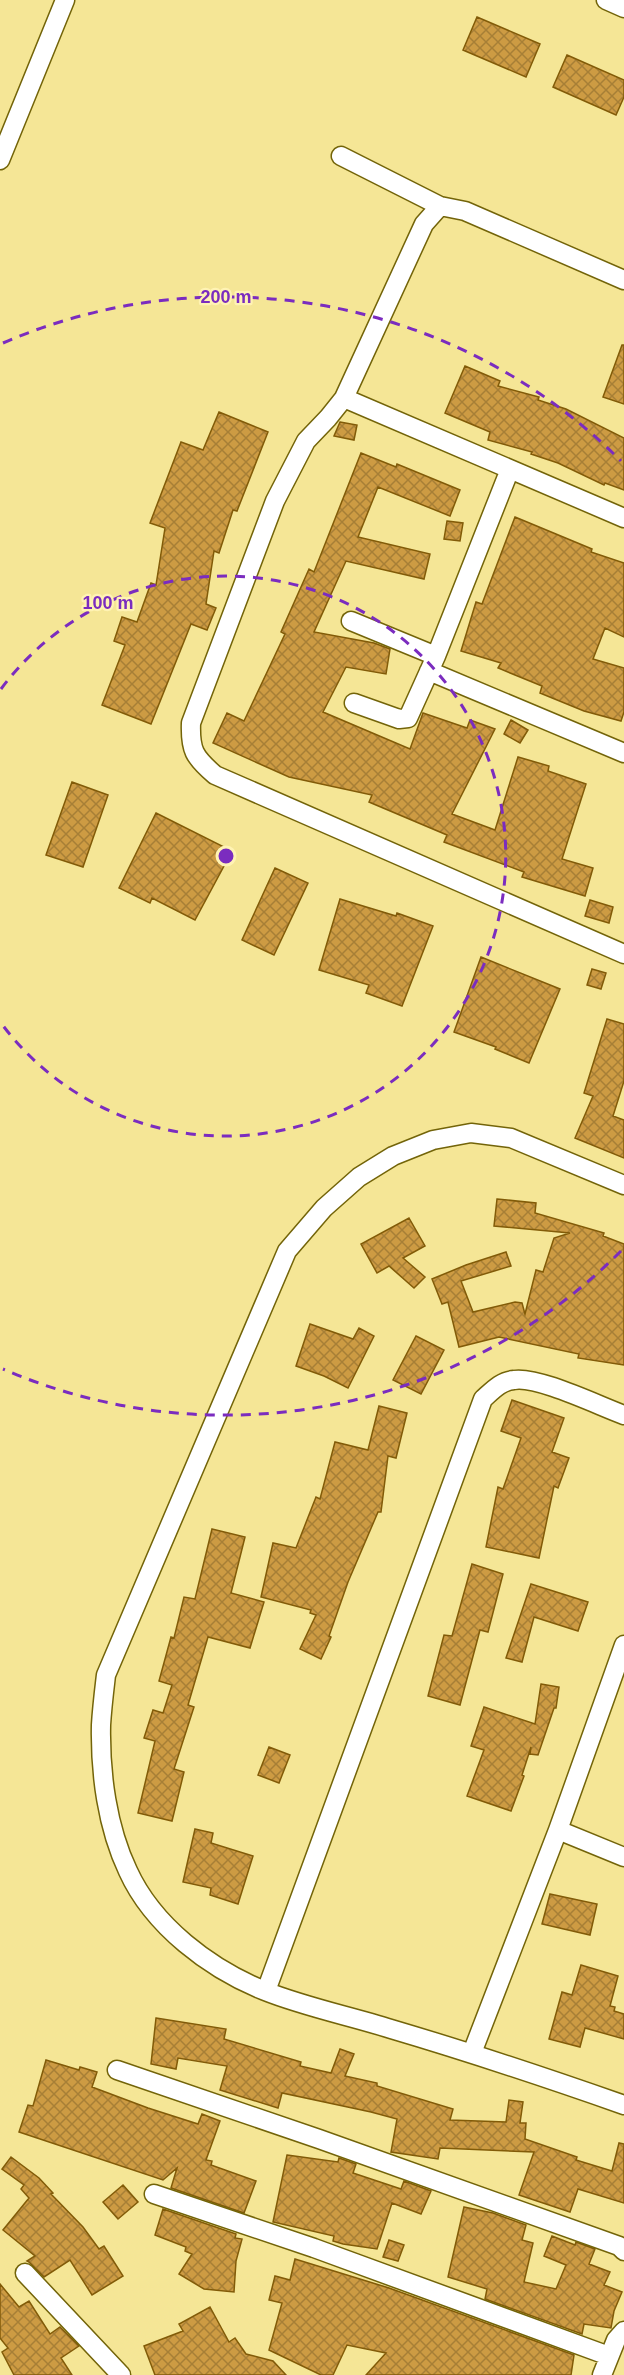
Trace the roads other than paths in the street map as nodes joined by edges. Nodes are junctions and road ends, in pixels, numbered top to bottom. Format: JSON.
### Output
{"nodes":[{"id":1,"x":64,"y":0,"type":"edge"},
{"id":2,"x":606,"y":0,"type":"edge"},
{"id":3,"x":624,"y":8,"type":"edge"},
{"id":4,"x":341,"y":156,"type":"dead end"},
{"id":5,"x":0,"y":160,"type":"edge"},
{"id":6,"x":440,"y":206,"type":"junction"},
{"id":7,"x":624,"y":280,"type":"edge"},
{"id":8,"x":344,"y":398,"type":"junction"},
{"id":9,"x":510,"y":469,"type":"junction"},
{"id":10,"x":624,"y":518,"type":"edge"},
{"id":11,"x":351,"y":621,"type":"dead end"},
{"id":12,"x":432,"y":663,"type":"junction"},
{"id":13,"x":354,"y":703,"type":"dead end"},
{"id":14,"x":624,"y":753,"type":"edge"},
{"id":15,"x":624,"y":954,"type":"edge"},
{"id":16,"x":624,"y":1185,"type":"edge"},
{"id":17,"x":624,"y":1415,"type":"edge"},
{"id":18,"x":624,"y":1645,"type":"edge"},
{"id":19,"x":558,"y":1830,"type":"junction"},
{"id":20,"x":624,"y":1857,"type":"edge"},
{"id":21,"x":266,"y":1991,"type":"junction"},
{"id":22,"x":472,"y":2053,"type":"junction"},
{"id":23,"x":117,"y":2070,"type":"dead end"},
{"id":24,"x":624,"y":2104,"type":"edge"},
{"id":25,"x":154,"y":2193,"type":"dead end"},
{"id":26,"x":624,"y":2251,"type":"edge"},
{"id":27,"x":25,"y":2273,"type":"dead end"},
{"id":28,"x":624,"y":2328,"type":"edge"},
{"id":29,"x":609,"y":2356,"type":"junction"},
{"id":30,"x":121,"y":2375,"type":"edge"},
{"id":31,"x":602,"y":2375,"type":"edge"}],
"edges":[{"from":1,"to":5,"type":"street"},
{"from":2,"to":3,"type":"street"},
{"from":4,"to":6,"type":"street"},
{"from":6,"to":7,"type":"street"},
{"from":6,"to":8,"type":"street"},
{"from":8,"to":9,"type":"street"},
{"from":8,"to":15,"type":"street"},
{"from":9,"to":10,"type":"street"},
{"from":9,"to":12,"type":"street"},
{"from":11,"to":12,"type":"street"},
{"from":12,"to":13,"type":"street"},
{"from":12,"to":14,"type":"street"},
{"from":16,"to":21,"type":"street"},
{"from":17,"to":21,"type":"street"},
{"from":18,"to":19,"type":"street"},
{"from":19,"to":20,"type":"street"},
{"from":19,"to":22,"type":"street"},
{"from":21,"to":22,"type":"street"},
{"from":22,"to":24,"type":"street"},
{"from":23,"to":26,"type":"street"},
{"from":25,"to":29,"type":"street"},
{"from":27,"to":30,"type":"street"},
{"from":28,"to":29,"type":"street"},
{"from":29,"to":31,"type":"street"}]}
